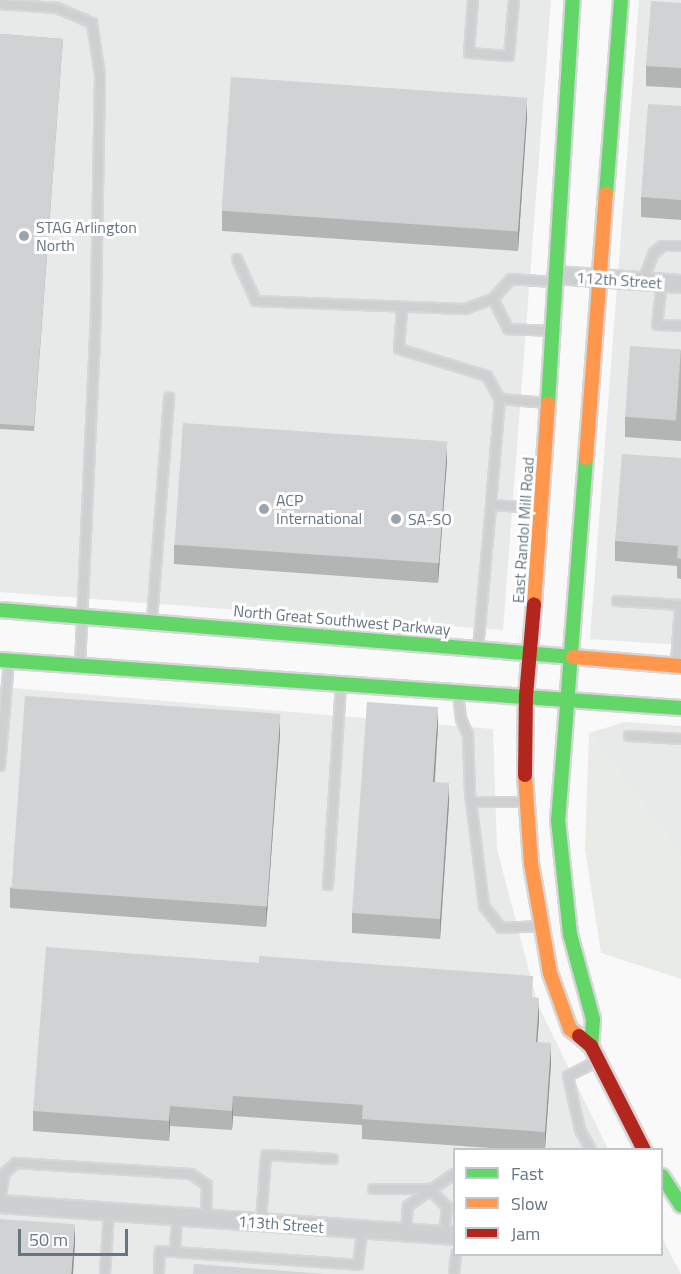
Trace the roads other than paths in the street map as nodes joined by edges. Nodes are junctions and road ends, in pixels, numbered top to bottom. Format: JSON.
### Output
{"nodes":[{"id":1,"x":473,"y":0,"type":"edge"},
{"id":2,"x":514,"y":0,"type":"edge"},
{"id":3,"x":573,"y":0,"type":"edge"},
{"id":4,"x":621,"y":0,"type":"edge"},
{"id":5,"x":0,"y":4,"type":"edge"},
{"id":6,"x":681,"y":246,"type":"edge"},
{"id":7,"x":237,"y":260,"type":"dead end"},
{"id":8,"x":597,"y":278,"type":"junction"},
{"id":9,"x":556,"y":279,"type":"junction"},
{"id":10,"x":643,"y":281,"type":"junction"},
{"id":11,"x":662,"y":283,"type":"junction"},
{"id":12,"x":681,"y":284,"type":"edge"},
{"id":13,"x":493,"y":298,"type":"junction"},
{"id":14,"x":402,"y":309,"type":"junction"},
{"id":15,"x":681,"y":326,"type":"edge"},
{"id":16,"x":552,"y":331,"type":"junction"},
{"id":17,"x":169,"y":398,"type":"dead end"},
{"id":18,"x":500,"y":399,"type":"junction"},
{"id":19,"x":548,"y":404,"type":"junction"},
{"id":20,"x":491,"y":505,"type":"junction"},
{"id":21,"x":542,"y":508,"type":"junction"},
{"id":22,"x":617,"y":601,"type":"dead end"},
{"id":23,"x":680,"y":605,"type":"edge"},
{"id":24,"x":0,"y":610,"type":"edge"},
{"id":25,"x":80,"y":615,"type":"junction"},
{"id":26,"x":152,"y":621,"type":"junction"},
{"id":27,"x":478,"y":649,"type":"junction"},
{"id":28,"x":530,"y":654,"type":"junction"},
{"id":29,"x":567,"y":658,"type":"junction"},
{"id":30,"x":4,"y":661,"type":"edge"},
{"id":31,"x":80,"y":665,"type":"junction"},
{"id":32,"x":678,"y":666,"type":"edge"},
{"id":33,"x":342,"y":682,"type":"junction"},
{"id":34,"x":458,"y":691,"type":"junction"},
{"id":35,"x":526,"y":696,"type":"junction"},
{"id":36,"x":564,"y":700,"type":"junction"},
{"id":37,"x":681,"y":708,"type":"edge"},
{"id":38,"x":629,"y":736,"type":"dead end"},
{"id":39,"x":681,"y":739,"type":"edge"},
{"id":40,"x":0,"y":766,"type":"edge"},
{"id":41,"x":471,"y":802,"type":"junction"},
{"id":42,"x":526,"y":802,"type":"junction"},
{"id":43,"x":328,"y":885,"type":"dead end"},
{"id":44,"x":540,"y":926,"type":"junction"},
{"id":45,"x":591,"y":1046,"type":"junction"},
{"id":46,"x":598,"y":1061,"type":"junction"},
{"id":47,"x":590,"y":1148,"type":"edge"},
{"id":48,"x":643,"y":1148,"type":"edge"},
{"id":49,"x":333,"y":1159,"type":"dead end"},
{"id":50,"x":453,"y":1175,"type":"edge"},
{"id":51,"x":663,"y":1181,"type":"edge"},
{"id":52,"x":373,"y":1189,"type":"dead end"},
{"id":53,"x":429,"y":1189,"type":"junction"},
{"id":54,"x":0,"y":1204,"type":"edge"},
{"id":55,"x":681,"y":1205,"type":"edge"},
{"id":56,"x":109,"y":1212,"type":"junction"},
{"id":57,"x":177,"y":1216,"type":"junction"},
{"id":58,"x":206,"y":1219,"type":"junction"},
{"id":59,"x":261,"y":1222,"type":"junction"},
{"id":60,"x":362,"y":1230,"type":"junction"},
{"id":61,"x":406,"y":1233,"type":"junction"},
{"id":62,"x":449,"y":1236,"type":"edge"},
{"id":63,"x":175,"y":1252,"type":"junction"},
{"id":64,"x":456,"y":1256,"type":"edge"},
{"id":65,"x":105,"y":1274,"type":"edge"},
{"id":66,"x":159,"y":1274,"type":"edge"},
{"id":67,"x":453,"y":1274,"type":"edge"}],
"edges":[{"from":1,"to":2,"type":"lane"},
{"from":3,"to":9,"type":"main road","name":"East Randol Mill Road"},
{"from":4,"to":8,"type":"main road","name":"East Randol Mill Road"},
{"from":5,"to":25,"type":"lane"},
{"from":6,"to":10,"type":"lane"},
{"from":7,"to":14,"type":"lane"},
{"from":8,"to":9,"type":"street","name":"112th Street"},
{"from":8,"to":10,"type":"street","name":"112th Street"},
{"from":8,"to":29,"type":"main road","name":"East Randol Mill Road"},
{"from":9,"to":13,"type":"lane"},
{"from":9,"to":16,"type":"main road","name":"East Randol Mill Road"},
{"from":10,"to":11,"type":"street","name":"112th Street"},
{"from":11,"to":12,"type":"street","name":"112th Street"},
{"from":11,"to":15,"type":"lane"},
{"from":13,"to":14,"type":"lane"},
{"from":13,"to":16,"type":"lane"},
{"from":14,"to":18,"type":"lane"},
{"from":16,"to":19,"type":"main road","name":"East Randol Mill Road"},
{"from":17,"to":26,"type":"lane"},
{"from":18,"to":19,"type":"lane"},
{"from":18,"to":20,"type":"lane"},
{"from":19,"to":21,"type":"main road","name":"East Randol Mill Road"},
{"from":20,"to":21,"type":"lane"},
{"from":20,"to":27,"type":"lane"},
{"from":21,"to":28,"type":"main road","name":"East Randol Mill Road"},
{"from":22,"to":23,"type":"lane"},
{"from":23,"to":32,"type":"lane"},
{"from":24,"to":25,"type":"main road","name":"North Great Southwest Parkway"},
{"from":25,"to":26,"type":"main road","name":"North Great Southwest Parkway"},
{"from":25,"to":31,"type":"lane"},
{"from":26,"to":27,"type":"main road","name":"North Great Southwest Parkway"},
{"from":27,"to":28,"type":"main road","name":"North Great Southwest Parkway"},
{"from":28,"to":29,"type":"main road","name":"North Great Southwest Parkway"},
{"from":28,"to":35,"type":"main road","name":"East Randol Mill Road"},
{"from":29,"to":32,"type":"main road","name":"North Great Southwest Parkway"},
{"from":29,"to":36,"type":"main road","name":"East Randol Mill Road"},
{"from":30,"to":31,"type":"main road"},
{"from":30,"to":40,"type":"lane"},
{"from":31,"to":33,"type":"main road"},
{"from":33,"to":34,"type":"main road"},
{"from":33,"to":43,"type":"lane"},
{"from":34,"to":35,"type":"main road"},
{"from":34,"to":41,"type":"lane"},
{"from":35,"to":36,"type":"main road"},
{"from":35,"to":42,"type":"main road","name":"East Randol Mill Road"},
{"from":36,"to":37,"type":"main road"},
{"from":36,"to":45,"type":"main road","name":"East Randol Mill Road"},
{"from":38,"to":39,"type":"lane"},
{"from":41,"to":42,"type":"lane"},
{"from":41,"to":44,"type":"lane"},
{"from":42,"to":44,"type":"main road","name":"East Randol Mill Road"},
{"from":44,"to":45,"type":"main road","name":"East Randol Mill Road"},
{"from":45,"to":46,"type":"main road","name":"East Randol Mill Road"},
{"from":46,"to":47,"type":"lane"},
{"from":46,"to":48,"type":"main road","name":"East Randol Mill Road"},
{"from":49,"to":59,"type":"lane"},
{"from":50,"to":53,"type":"lane"},
{"from":51,"to":55,"type":"main road"},
{"from":52,"to":53,"type":"lane"},
{"from":53,"to":61,"type":"lane"},
{"from":53,"to":62,"type":"lane"},
{"from":54,"to":56,"type":"street","name":"113th Street"},
{"from":54,"to":58,"type":"lane"},
{"from":56,"to":57,"type":"street","name":"113th Street"},
{"from":56,"to":65,"type":"lane"},
{"from":57,"to":58,"type":"street","name":"113th Street"},
{"from":57,"to":63,"type":"lane"},
{"from":58,"to":59,"type":"street","name":"113th Street"},
{"from":59,"to":60,"type":"street","name":"113th Street"},
{"from":60,"to":61,"type":"street","name":"113th Street"},
{"from":60,"to":63,"type":"lane"},
{"from":61,"to":62,"type":"street","name":"113th Street"},
{"from":63,"to":66,"type":"lane"},
{"from":64,"to":67,"type":"lane"}]}
